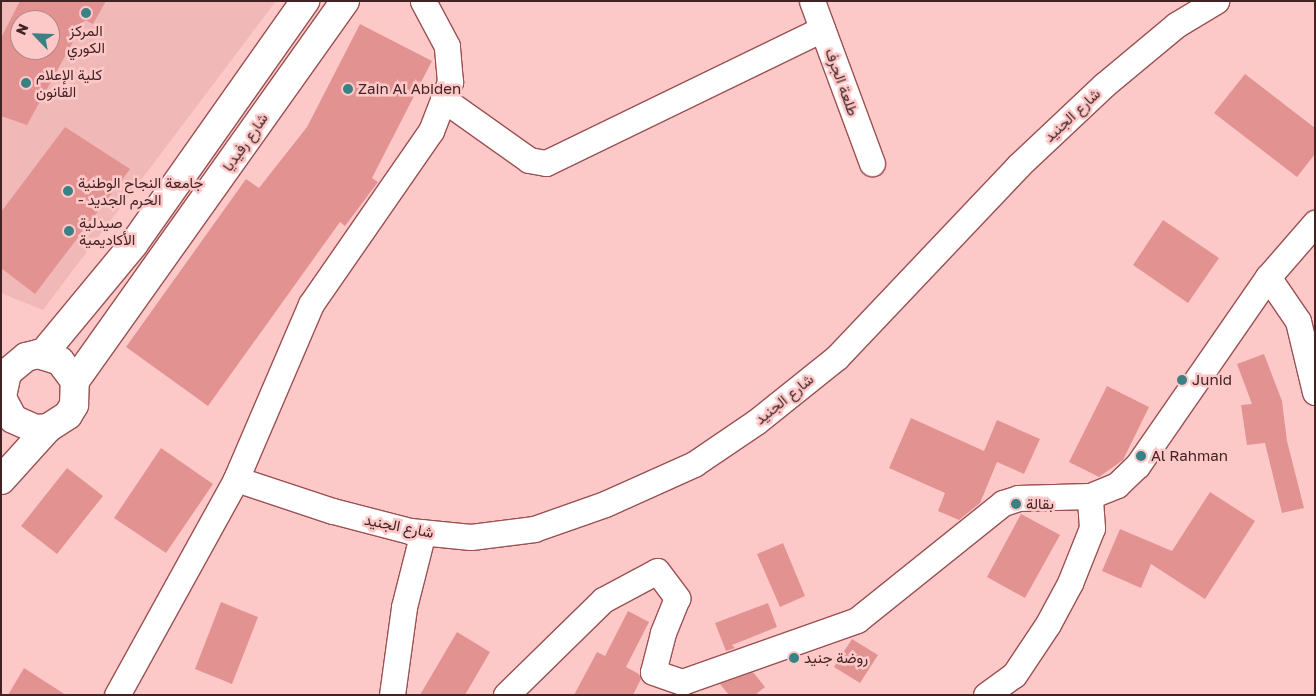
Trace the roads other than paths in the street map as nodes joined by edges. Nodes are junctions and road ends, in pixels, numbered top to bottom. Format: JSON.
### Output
{"nodes":[{"id":1,"x":305,"y":1,"type":"edge"},
{"id":2,"x":345,"y":1,"type":"edge"},
{"id":3,"x":423,"y":1,"type":"edge"},
{"id":4,"x":812,"y":1,"type":"edge"},
{"id":5,"x":1216,"y":1,"type":"edge"},
{"id":6,"x":822,"y":29,"type":"junction"},
{"id":7,"x":443,"y":99,"type":"junction"},
{"id":8,"x":872,"y":163,"type":"dead end"},
{"id":9,"x":1315,"y":223,"type":"edge"},
{"id":10,"x":1268,"y":277,"type":"junction"},
{"id":11,"x":1,"y":346,"type":"edge"},
{"id":12,"x":34,"y":356,"type":"junction"},
{"id":13,"x":75,"y":381,"type":"junction"},
{"id":14,"x":1315,"y":392,"type":"edge"},
{"id":15,"x":3,"y":405,"type":"edge"},
{"id":16,"x":48,"y":428,"type":"junction"},
{"id":17,"x":236,"y":479,"type":"junction"},
{"id":18,"x":1,"y":480,"type":"edge"},
{"id":19,"x":1090,"y":496,"type":"junction"},
{"id":20,"x":423,"y":532,"type":"junction"},
{"id":21,"x":117,"y":695,"type":"edge"},
{"id":22,"x":392,"y":695,"type":"edge"},
{"id":23,"x":506,"y":695,"type":"edge"},
{"id":24,"x":986,"y":695,"type":"edge"}],
"edges":[{"from":1,"to":12,"type":"main road"},
{"from":2,"to":13,"type":"main road","name":"شارع رفيديا"},
{"from":3,"to":7,"type":"street"},
{"from":4,"to":6,"type":"street","name":"طلعة الجرف"},
{"from":5,"to":20,"type":"street","name":"شارع الجنيد"},
{"from":6,"to":7,"type":"street"},
{"from":6,"to":8,"type":"street","name":"طلعة الجرف"},
{"from":7,"to":17,"type":"street"},
{"from":9,"to":10,"type":"street"},
{"from":10,"to":14,"type":"street"},
{"from":10,"to":19,"type":"street"},
{"from":11,"to":12,"type":"main road"},
{"from":12,"to":13,"type":"main road"},
{"from":12,"to":15,"type":"main road"},
{"from":13,"to":16,"type":"main road"},
{"from":15,"to":16,"type":"main road"},
{"from":16,"to":18,"type":"main road"},
{"from":17,"to":20,"type":"street","name":"شارع الجنيد"},
{"from":17,"to":21,"type":"street"},
{"from":19,"to":23,"type":"street"},
{"from":19,"to":24,"type":"street"},
{"from":20,"to":22,"type":"street"}]}
